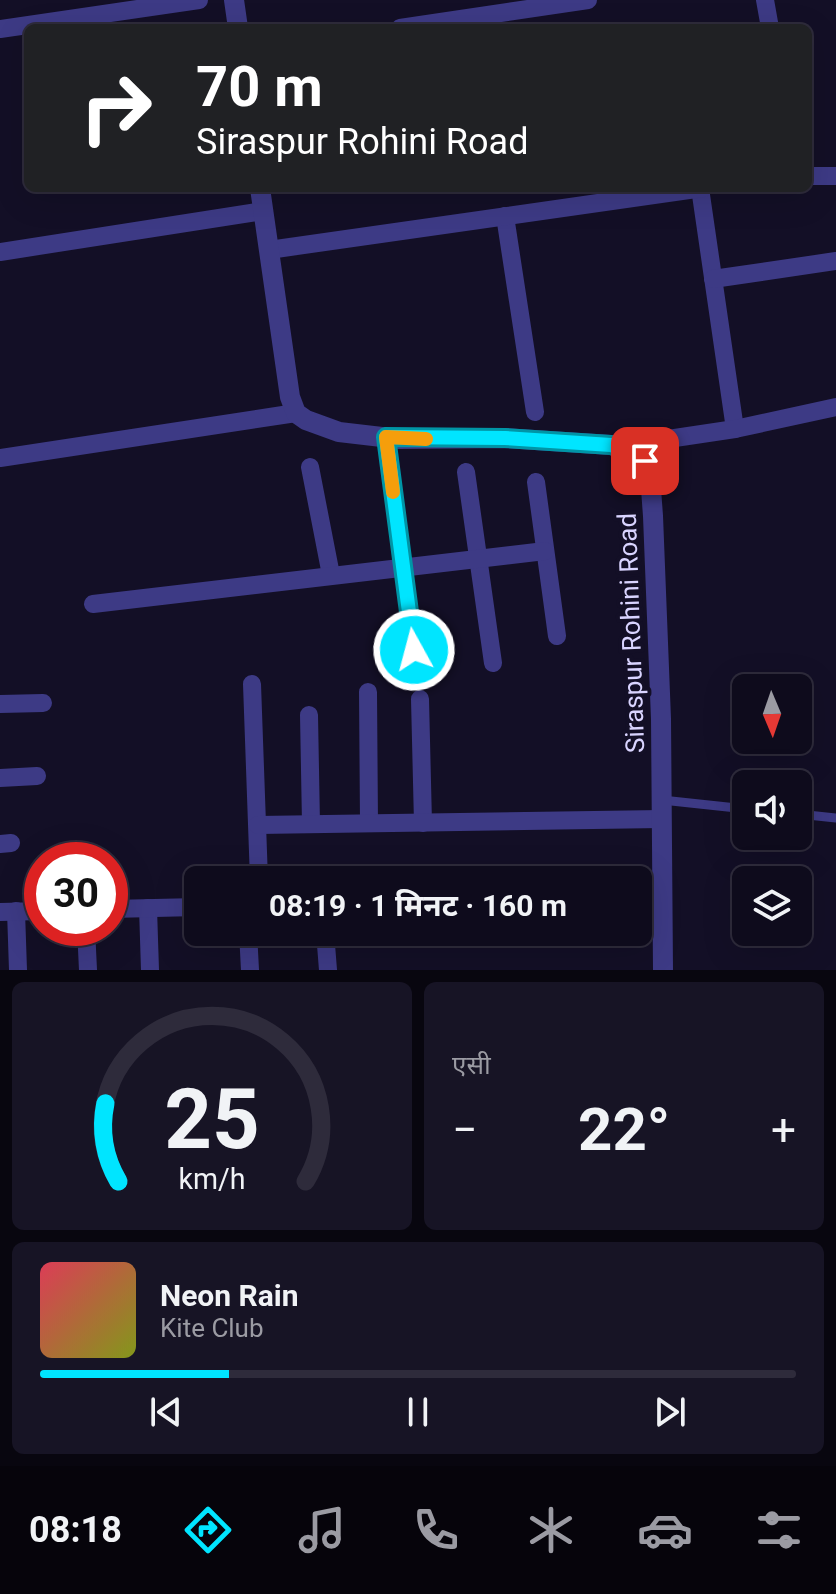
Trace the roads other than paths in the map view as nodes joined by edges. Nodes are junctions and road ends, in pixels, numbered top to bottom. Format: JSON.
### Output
{"nodes":[{"id":1,"x":199,"y":0,"type":"edge"},
{"id":2,"x":234,"y":0,"type":"edge"},
{"id":3,"x":588,"y":0,"type":"edge"},
{"id":4,"x":765,"y":0,"type":"edge"},
{"id":5,"x":34,"y":24,"type":"edge"},
{"id":6,"x":237,"y":24,"type":"edge"},
{"id":7,"x":427,"y":24,"type":"edge"},
{"id":8,"x":769,"y":24,"type":"edge"},
{"id":9,"x":24,"y":26,"type":"edge"},
{"id":10,"x":0,"y":29,"type":"edge"},
{"id":11,"x":812,"y":176,"type":"edge"},
{"id":12,"x":836,"y":176,"type":"edge"},
{"id":13,"x":261,"y":192,"type":"edge"},
{"id":14,"x":674,"y":192,"type":"edge"},
{"id":15,"x":702,"y":192,"type":"edge"},
{"id":16,"x":263,"y":211,"type":"junction"},
{"id":17,"x":505,"y":216,"type":"junction"},
{"id":18,"x":269,"y":250,"type":"junction"},
{"id":19,"x":0,"y":252,"type":"edge"},
{"id":20,"x":836,"y":261,"type":"edge"},
{"id":21,"x":713,"y":279,"type":"junction"},
{"id":22,"x":836,"y":407,"type":"edge"},
{"id":23,"x":535,"y":412,"type":"dead end"},
{"id":24,"x":296,"y":413,"type":"junction"},
{"id":25,"x":735,"y":429,"type":"junction"},
{"id":26,"x":386,"y":437,"type":"junction"},
{"id":27,"x":648,"y":442,"type":"dead end"},
{"id":28,"x":0,"y":458,"type":"edge"},
{"id":29,"x":310,"y":467,"type":"dead end"},
{"id":30,"x":466,"y":472,"type":"dead end"},
{"id":31,"x":536,"y":482,"type":"dead end"},
{"id":32,"x":545,"y":551,"type":"junction"},
{"id":33,"x":478,"y":559,"type":"junction"},
{"id":34,"x":403,"y":567,"type":"junction"},
{"id":35,"x":331,"y":575,"type":"junction"},
{"id":36,"x":93,"y":604,"type":"dead end"},
{"id":37,"x":557,"y":636,"type":"dead end"},
{"id":38,"x":414,"y":650,"type":"dead end"},
{"id":39,"x":493,"y":663,"type":"dead end"},
{"id":40,"x":252,"y":684,"type":"dead end"},
{"id":41,"x":368,"y":692,"type":"dead end"},
{"id":42,"x":420,"y":699,"type":"dead end"},
{"id":43,"x":43,"y":703,"type":"dead end"},
{"id":44,"x":0,"y":704,"type":"edge"},
{"id":45,"x":309,"y":715,"type":"dead end"},
{"id":46,"x":37,"y":776,"type":"dead end"},
{"id":47,"x":0,"y":778,"type":"edge"},
{"id":48,"x":732,"y":809,"type":"edge"},
{"id":49,"x":662,"y":810,"type":"junction"},
{"id":50,"x":812,"y":815,"type":"edge"},
{"id":51,"x":836,"y":818,"type":"edge"},
{"id":52,"x":369,"y":823,"type":"junction"},
{"id":53,"x":423,"y":823,"type":"junction"},
{"id":54,"x":311,"y":824,"type":"junction"},
{"id":55,"x":258,"y":825,"type":"junction"},
{"id":56,"x":259,"y":866,"type":"edge"},
{"id":57,"x":184,"y":907,"type":"edge"},
{"id":58,"x":148,"y":908,"type":"junction"},
{"id":59,"x":128,"y":909,"type":"edge"},
{"id":60,"x":8,"y":912,"type":"edge"},
{"id":61,"x":87,"y":946,"type":"edge"},
{"id":62,"x":249,"y":946,"type":"edge"},
{"id":63,"x":326,"y":946,"type":"edge"},
{"id":64,"x":18,"y":970,"type":"edge"},
{"id":65,"x":88,"y":970,"type":"edge"},
{"id":66,"x":150,"y":970,"type":"edge"},
{"id":67,"x":250,"y":970,"type":"edge"},
{"id":68,"x":328,"y":970,"type":"edge"},
{"id":69,"x":663,"y":970,"type":"edge"}],
"edges":[{"from":1,"to":5,"type":"street"},
{"from":2,"to":6,"type":"street"},
{"from":3,"to":7,"type":"street"},
{"from":4,"to":8,"type":"street"},
{"from":9,"to":10,"type":"street"},
{"from":11,"to":12,"type":"street"},
{"from":13,"to":16,"type":"street"},
{"from":14,"to":17,"type":"street"},
{"from":15,"to":21,"type":"street"},
{"from":16,"to":18,"type":"street"},
{"from":16,"to":19,"type":"street"},
{"from":17,"to":18,"type":"street"},
{"from":17,"to":23,"type":"street"},
{"from":18,"to":24,"type":"street"},
{"from":20,"to":21,"type":"street"},
{"from":21,"to":25,"type":"street"},
{"from":22,"to":25,"type":"street"},
{"from":24,"to":26,"type":"street","name":"Siraspur Rohini Road"},
{"from":24,"to":28,"type":"street"},
{"from":25,"to":27,"type":"street"},
{"from":26,"to":34,"type":"street"},
{"from":26,"to":49,"type":"street","name":"Siraspur Rohini Road"},
{"from":29,"to":35,"type":"street"},
{"from":30,"to":33,"type":"street"},
{"from":31,"to":32,"type":"street"},
{"from":32,"to":33,"type":"street"},
{"from":32,"to":37,"type":"street"},
{"from":33,"to":34,"type":"street"},
{"from":33,"to":39,"type":"street"},
{"from":34,"to":35,"type":"street"},
{"from":34,"to":38,"type":"street"},
{"from":35,"to":36,"type":"street"},
{"from":40,"to":55,"type":"street"},
{"from":41,"to":52,"type":"street"},
{"from":42,"to":53,"type":"street"},
{"from":43,"to":44,"type":"street"},
{"from":45,"to":54,"type":"street"},
{"from":46,"to":47,"type":"street"},
{"from":48,"to":49,"type":"lane"},
{"from":49,"to":53,"type":"street"},
{"from":49,"to":69,"type":"street","name":"Siraspur Rohini Road"},
{"from":50,"to":51,"type":"lane"},
{"from":52,"to":53,"type":"street"},
{"from":52,"to":54,"type":"street"},
{"from":54,"to":55,"type":"street"},
{"from":55,"to":56,"type":"street"},
{"from":57,"to":58,"type":"street"},
{"from":58,"to":59,"type":"street"},
{"from":58,"to":66,"type":"street"},
{"from":60,"to":64,"type":"street"},
{"from":61,"to":65,"type":"street"},
{"from":62,"to":67,"type":"street"},
{"from":63,"to":68,"type":"street"}]}
